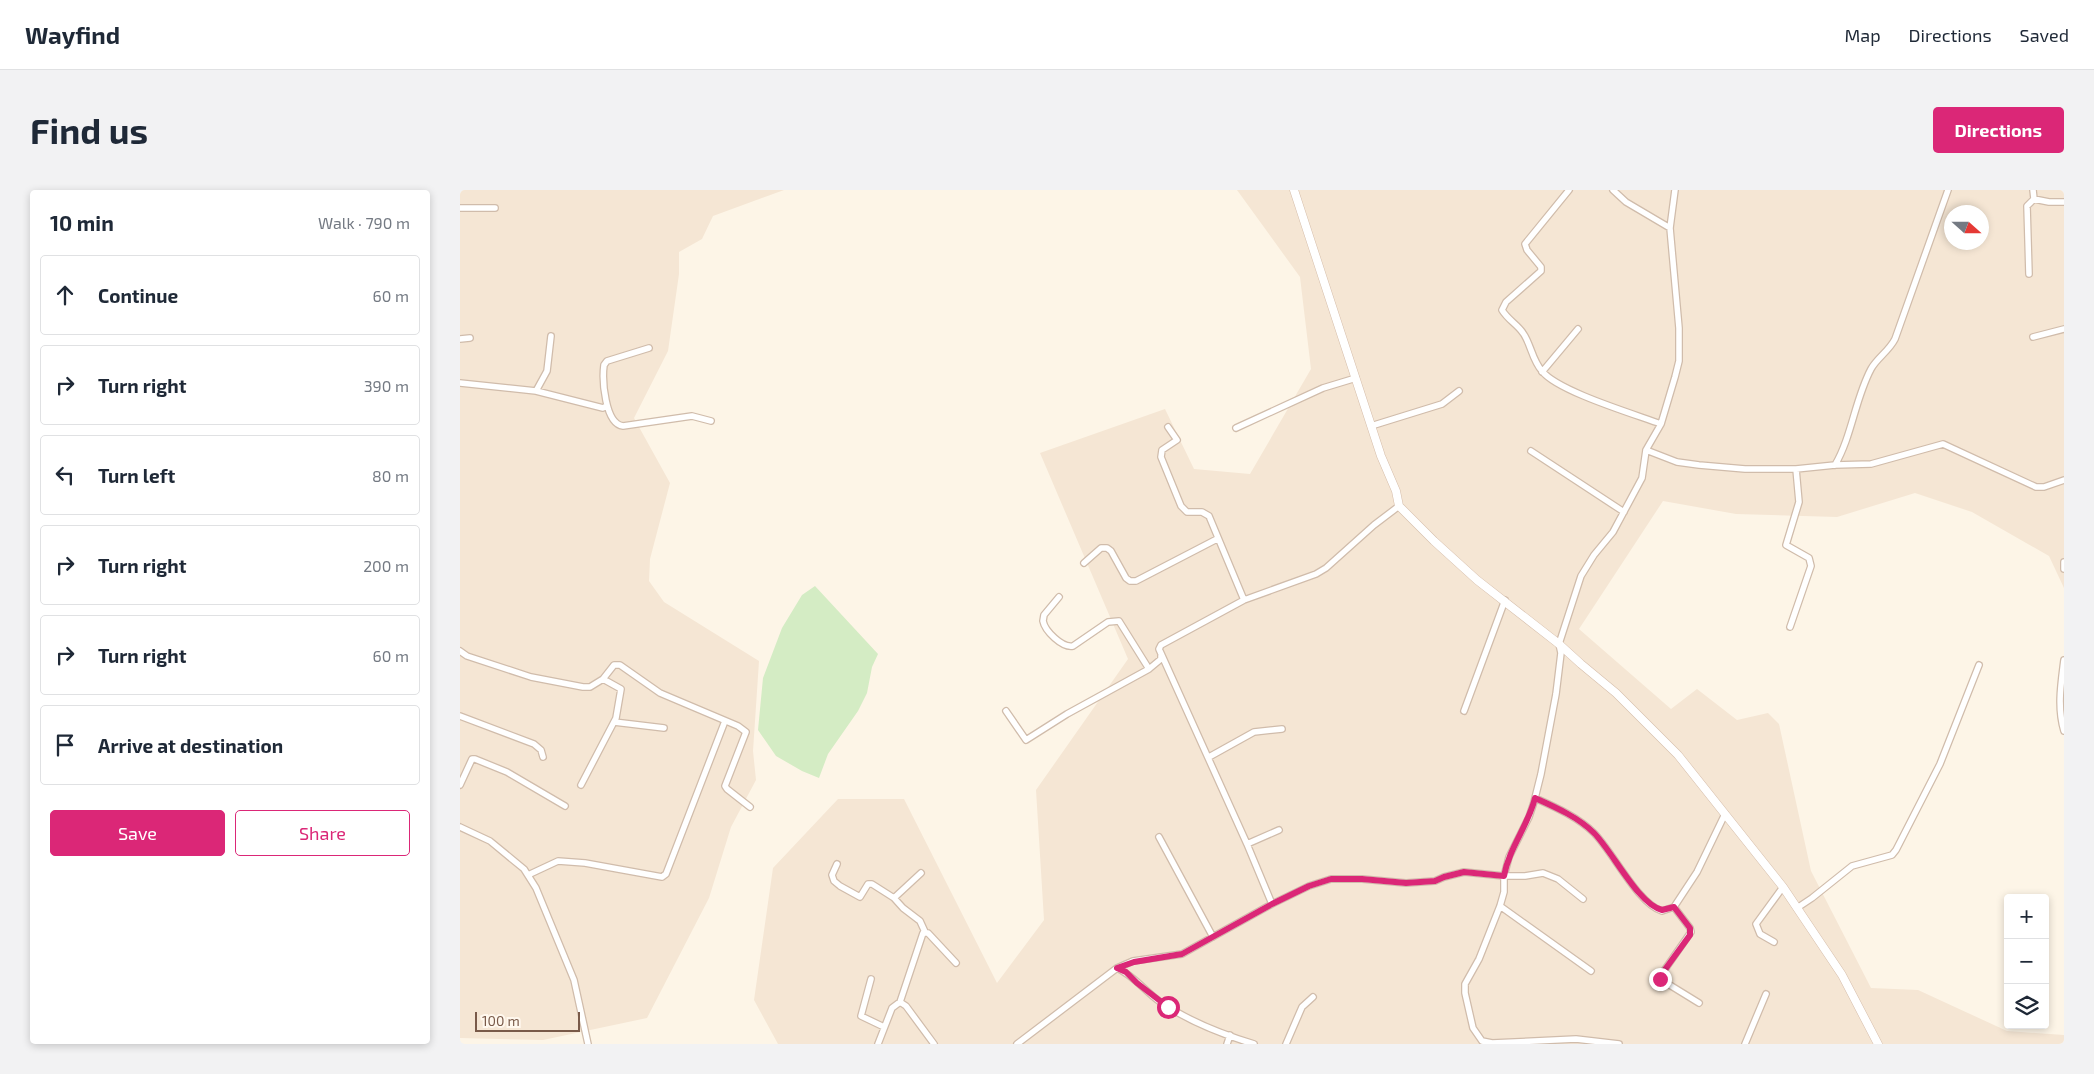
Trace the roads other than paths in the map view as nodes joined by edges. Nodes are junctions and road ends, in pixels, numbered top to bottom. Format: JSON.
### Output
{"nodes":[{"id":1,"x":1294,"y":190,"type":"edge"},
{"id":2,"x":1569,"y":190,"type":"edge"},
{"id":3,"x":1613,"y":190,"type":"edge"},
{"id":4,"x":1675,"y":190,"type":"edge"},
{"id":5,"x":1948,"y":190,"type":"edge"},
{"id":6,"x":2034,"y":190,"type":"edge"},
{"id":7,"x":2034,"y":199,"type":"junction"},
{"id":8,"x":2064,"y":202,"type":"edge"},
{"id":9,"x":460,"y":208,"type":"edge"},
{"id":10,"x":494,"y":208,"type":"dead end"},
{"id":11,"x":1670,"y":228,"type":"junction"},
{"id":12,"x":2029,"y":274,"type":"dead end"},
{"id":13,"x":1578,"y":329,"type":"dead end"},
{"id":14,"x":2064,"y":329,"type":"edge"},
{"id":15,"x":551,"y":336,"type":"dead end"},
{"id":16,"x":2033,"y":337,"type":"dead end"},
{"id":17,"x":470,"y":338,"type":"dead end"},
{"id":18,"x":460,"y":339,"type":"edge"},
{"id":19,"x":649,"y":348,"type":"dead end"},
{"id":20,"x":1542,"y":372,"type":"junction"},
{"id":21,"x":1356,"y":378,"type":"junction"},
{"id":22,"x":460,"y":384,"type":"edge"},
{"id":23,"x":536,"y":391,"type":"junction"},
{"id":24,"x":1459,"y":391,"type":"dead end"},
{"id":25,"x":606,"y":406,"type":"junction"},
{"id":26,"x":710,"y":421,"type":"dead end"},
{"id":27,"x":1661,"y":424,"type":"junction"},
{"id":28,"x":1371,"y":426,"type":"junction"},
{"id":29,"x":1168,"y":427,"type":"dead end"},
{"id":30,"x":1236,"y":428,"type":"dead end"},
{"id":31,"x":1646,"y":450,"type":"junction"},
{"id":32,"x":1531,"y":451,"type":"dead end"},
{"id":33,"x":1835,"y":465,"type":"junction"},
{"id":34,"x":1796,"y":469,"type":"junction"},
{"id":35,"x":2064,"y":480,"type":"edge"},
{"id":36,"x":1399,"y":506,"type":"junction"},
{"id":37,"x":1624,"y":512,"type":"junction"},
{"id":38,"x":1217,"y":539,"type":"junction"},
{"id":39,"x":2064,"y":562,"type":"edge"},
{"id":40,"x":1084,"y":563,"type":"dead end"},
{"id":41,"x":2064,"y":569,"type":"edge"},
{"id":42,"x":1059,"y":597,"type":"dead end"},
{"id":43,"x":1244,"y":600,"type":"junction"},
{"id":44,"x":1505,"y":600,"type":"junction"},
{"id":45,"x":1790,"y":627,"type":"dead end"},
{"id":46,"x":1560,"y":644,"type":"junction"},
{"id":47,"x":460,"y":651,"type":"edge"},
{"id":48,"x":1161,"y":656,"type":"junction"},
{"id":49,"x":2064,"y":660,"type":"edge"},
{"id":50,"x":1979,"y":665,"type":"dead end"},
{"id":51,"x":1149,"y":669,"type":"junction"},
{"id":52,"x":602,"y":679,"type":"junction"},
{"id":53,"x":1006,"y":711,"type":"dead end"},
{"id":54,"x":1464,"y":711,"type":"dead end"},
{"id":55,"x":460,"y":716,"type":"edge"},
{"id":56,"x":725,"y":721,"type":"junction"},
{"id":57,"x":614,"y":722,"type":"junction"},
{"id":58,"x":664,"y":728,"type":"dead end"},
{"id":59,"x":1282,"y":729,"type":"dead end"},
{"id":60,"x":2064,"y":731,"type":"edge"},
{"id":61,"x":543,"y":757,"type":"dead end"},
{"id":62,"x":1209,"y":757,"type":"junction"},
{"id":63,"x":460,"y":784,"type":"edge"},
{"id":64,"x":580,"y":785,"type":"dead end"},
{"id":65,"x":1535,"y":798,"type":"junction"},
{"id":66,"x":565,"y":806,"type":"dead end"},
{"id":67,"x":750,"y":807,"type":"dead end"},
{"id":68,"x":1725,"y":814,"type":"junction"},
{"id":69,"x":460,"y":827,"type":"edge"},
{"id":70,"x":1279,"y":830,"type":"dead end"},
{"id":71,"x":1159,"y":837,"type":"dead end"},
{"id":72,"x":1247,"y":844,"type":"junction"},
{"id":73,"x":837,"y":864,"type":"dead end"},
{"id":74,"x":921,"y":873,"type":"dead end"},
{"id":75,"x":528,"y":875,"type":"junction"},
{"id":76,"x":1504,"y":876,"type":"junction"},
{"id":77,"x":1783,"y":887,"type":"junction"},
{"id":78,"x":894,"y":898,"type":"junction"},
{"id":79,"x":1583,"y":898,"type":"dead end"},
{"id":80,"x":1272,"y":904,"type":"junction"},
{"id":81,"x":1500,"y":906,"type":"junction"},
{"id":82,"x":1674,"y":907,"type":"junction"},
{"id":83,"x":1797,"y":908,"type":"junction"},
{"id":84,"x":925,"y":932,"type":"junction"},
{"id":85,"x":1213,"y":937,"type":"junction"},
{"id":86,"x":1774,"y":942,"type":"dead end"},
{"id":87,"x":956,"y":962,"type":"dead end"},
{"id":88,"x":1117,"y":968,"type":"junction"},
{"id":89,"x":1591,"y":971,"type":"dead end"},
{"id":90,"x":871,"y":979,"type":"dead end"},
{"id":91,"x":1766,"y":994,"type":"dead end"},
{"id":92,"x":1313,"y":997,"type":"dead end"},
{"id":93,"x":900,"y":1002,"type":"junction"},
{"id":94,"x":1698,"y":1003,"type":"dead end"},
{"id":95,"x":884,"y":1027,"type":"junction"},
{"id":96,"x":1230,"y":1035,"type":"junction"},
{"id":97,"x":1022,"y":1038,"type":"junction"},
{"id":98,"x":1482,"y":1041,"type":"junction"},
{"id":99,"x":1597,"y":1042,"type":"edge"},
{"id":100,"x":588,"y":1044,"type":"edge"},
{"id":101,"x":878,"y":1044,"type":"edge"},
{"id":102,"x":934,"y":1044,"type":"edge"},
{"id":103,"x":1017,"y":1044,"type":"edge"},
{"id":104,"x":1029,"y":1044,"type":"edge"},
{"id":105,"x":1227,"y":1044,"type":"edge"},
{"id":106,"x":1254,"y":1044,"type":"edge"},
{"id":107,"x":1286,"y":1044,"type":"edge"},
{"id":108,"x":1475,"y":1044,"type":"edge"},
{"id":109,"x":1619,"y":1044,"type":"edge"},
{"id":110,"x":1745,"y":1044,"type":"edge"},
{"id":111,"x":1878,"y":1044,"type":"edge"}],
"edges":[{"from":1,"to":21,"type":"street"},
{"from":2,"to":20,"type":"street"},
{"from":3,"to":11,"type":"street"},
{"from":4,"to":11,"type":"street"},
{"from":5,"to":33,"type":"street"},
{"from":6,"to":7,"type":"street"},
{"from":7,"to":8,"type":"street"},
{"from":7,"to":12,"type":"street"},
{"from":9,"to":10,"type":"street"},
{"from":11,"to":27,"type":"street"},
{"from":13,"to":20,"type":"street"},
{"from":14,"to":16,"type":"street"},
{"from":15,"to":23,"type":"street"},
{"from":17,"to":18,"type":"street"},
{"from":19,"to":25,"type":"street"},
{"from":20,"to":27,"type":"street"},
{"from":21,"to":28,"type":"street"},
{"from":21,"to":30,"type":"street"},
{"from":22,"to":23,"type":"street"},
{"from":23,"to":25,"type":"street"},
{"from":24,"to":28,"type":"street"},
{"from":25,"to":26,"type":"street"},
{"from":27,"to":31,"type":"street"},
{"from":28,"to":36,"type":"street"},
{"from":29,"to":38,"type":"street"},
{"from":31,"to":34,"type":"street"},
{"from":31,"to":37,"type":"street"},
{"from":32,"to":37,"type":"street"},
{"from":33,"to":34,"type":"street"},
{"from":33,"to":35,"type":"street"},
{"from":34,"to":45,"type":"street"},
{"from":36,"to":43,"type":"street"},
{"from":36,"to":44,"type":"street"},
{"from":37,"to":46,"type":"street"},
{"from":38,"to":40,"type":"street"},
{"from":38,"to":43,"type":"street"},
{"from":39,"to":41,"type":"street"},
{"from":42,"to":51,"type":"street"},
{"from":43,"to":48,"type":"street"},
{"from":44,"to":46,"type":"street"},
{"from":44,"to":54,"type":"street"},
{"from":46,"to":65,"type":"street"},
{"from":46,"to":68,"type":"street"},
{"from":47,"to":52,"type":"street"},
{"from":48,"to":51,"type":"street"},
{"from":48,"to":62,"type":"street"},
{"from":49,"to":60,"type":"street"},
{"from":50,"to":83,"type":"street"},
{"from":51,"to":53,"type":"street"},
{"from":52,"to":56,"type":"street"},
{"from":52,"to":57,"type":"street"},
{"from":55,"to":61,"type":"street"},
{"from":56,"to":67,"type":"street"},
{"from":56,"to":75,"type":"street"},
{"from":57,"to":58,"type":"street"},
{"from":57,"to":64,"type":"street"},
{"from":59,"to":62,"type":"street"},
{"from":62,"to":72,"type":"street"},
{"from":63,"to":66,"type":"street"},
{"from":65,"to":76,"type":"street"},
{"from":65,"to":82,"type":"street"},
{"from":68,"to":77,"type":"street"},
{"from":68,"to":82,"type":"street"},
{"from":69,"to":75,"type":"street"},
{"from":70,"to":72,"type":"street"},
{"from":71,"to":85,"type":"street"},
{"from":72,"to":80,"type":"street"},
{"from":73,"to":78,"type":"street"},
{"from":74,"to":78,"type":"street"},
{"from":75,"to":100,"type":"street"},
{"from":76,"to":79,"type":"street"},
{"from":76,"to":80,"type":"street"},
{"from":76,"to":81,"type":"street"},
{"from":77,"to":83,"type":"street"},
{"from":77,"to":86,"type":"street"},
{"from":78,"to":84,"type":"street"},
{"from":80,"to":85,"type":"street"},
{"from":81,"to":89,"type":"street"},
{"from":81,"to":98,"type":"street"},
{"from":82,"to":94,"type":"street"},
{"from":83,"to":111,"type":"street"},
{"from":84,"to":87,"type":"street"},
{"from":84,"to":93,"type":"street"},
{"from":85,"to":88,"type":"street"},
{"from":88,"to":96,"type":"street"},
{"from":88,"to":97,"type":"street"},
{"from":90,"to":95,"type":"street"},
{"from":91,"to":110,"type":"street"},
{"from":92,"to":107,"type":"street"},
{"from":93,"to":95,"type":"street"},
{"from":93,"to":102,"type":"street"},
{"from":95,"to":101,"type":"street"},
{"from":96,"to":105,"type":"street"},
{"from":96,"to":106,"type":"street"},
{"from":97,"to":103,"type":"street"},
{"from":97,"to":104,"type":"street"},
{"from":98,"to":99,"type":"street"},
{"from":98,"to":108,"type":"street"},
{"from":99,"to":109,"type":"street"}]}
